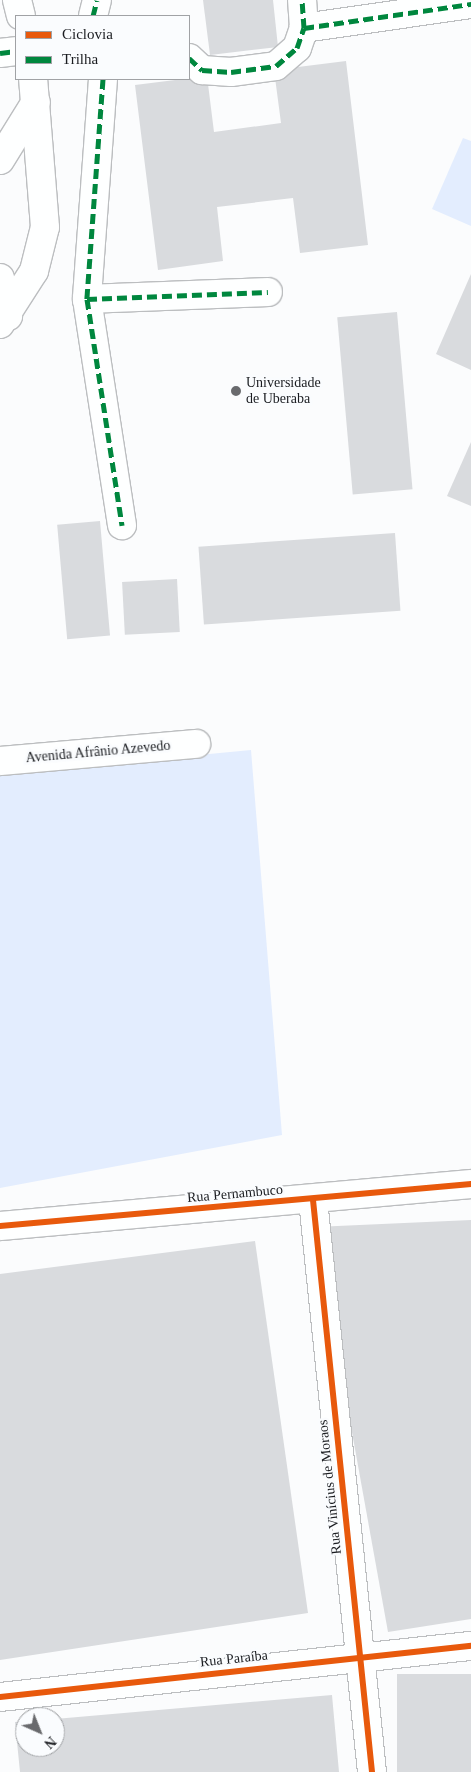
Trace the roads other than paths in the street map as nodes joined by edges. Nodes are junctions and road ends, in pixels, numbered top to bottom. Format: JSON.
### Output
{"nodes":[{"id":1,"x":17,"y":0,"type":"edge"},
{"id":2,"x":97,"y":0,"type":"edge"},
{"id":3,"x":302,"y":0,"type":"edge"},
{"id":4,"x":471,"y":4,"type":"edge"},
{"id":5,"x":21,"y":15,"type":"edge"},
{"id":6,"x":93,"y":15,"type":"edge"},
{"id":7,"x":304,"y":28,"type":"junction"},
{"id":8,"x":15,"y":51,"type":"edge"},
{"id":9,"x":0,"y":53,"type":"edge"},
{"id":10,"x":190,"y":59,"type":"edge"},
{"id":11,"x":103,"y":80,"type":"edge"},
{"id":12,"x":34,"y":90,"type":"edge"},
{"id":13,"x":0,"y":160,"type":"edge"},
{"id":14,"x":0,"y":278,"type":"edge"},
{"id":15,"x":268,"y":292,"type":"dead end"},
{"id":16,"x":87,"y":299,"type":"junction"},
{"id":17,"x":4,"y":320,"type":"edge"},
{"id":18,"x":122,"y":525,"type":"dead end"},
{"id":19,"x":196,"y":744,"type":"dead end"},
{"id":20,"x":0,"y":761,"type":"edge"},
{"id":21,"x":471,"y":1184,"type":"edge"},
{"id":22,"x":313,"y":1200,"type":"junction"},
{"id":23,"x":0,"y":1226,"type":"edge"},
{"id":24,"x":471,"y":1646,"type":"edge"},
{"id":25,"x":360,"y":1658,"type":"junction"},
{"id":26,"x":0,"y":1697,"type":"edge"},
{"id":27,"x":372,"y":1772,"type":"edge"}],
"edges":[{"from":1,"to":5,"type":"street"},
{"from":2,"to":6,"type":"street"},
{"from":3,"to":7,"type":"street"},
{"from":4,"to":7,"type":"street"},
{"from":7,"to":10,"type":"street"},
{"from":8,"to":9,"type":"street"},
{"from":11,"to":16,"type":"street"},
{"from":12,"to":13,"type":"street"},
{"from":12,"to":17,"type":"street"},
{"from":14,"to":17,"type":"street"},
{"from":15,"to":16,"type":"street"},
{"from":16,"to":18,"type":"street"},
{"from":19,"to":20,"type":"street","name":"Avenida Afrânio Azevedo"},
{"from":21,"to":22,"type":"street","name":"Rua Pernambuco"},
{"from":22,"to":23,"type":"street","name":"Rua Pernambuco"},
{"from":22,"to":25,"type":"street","name":"Rua Vinícius de Moraos"},
{"from":24,"to":25,"type":"street","name":"Rua Paraíba"},
{"from":25,"to":26,"type":"street","name":"Rua Paraíba"},
{"from":25,"to":27,"type":"street","name":"Rua Vinícius de Moraos"}]}
